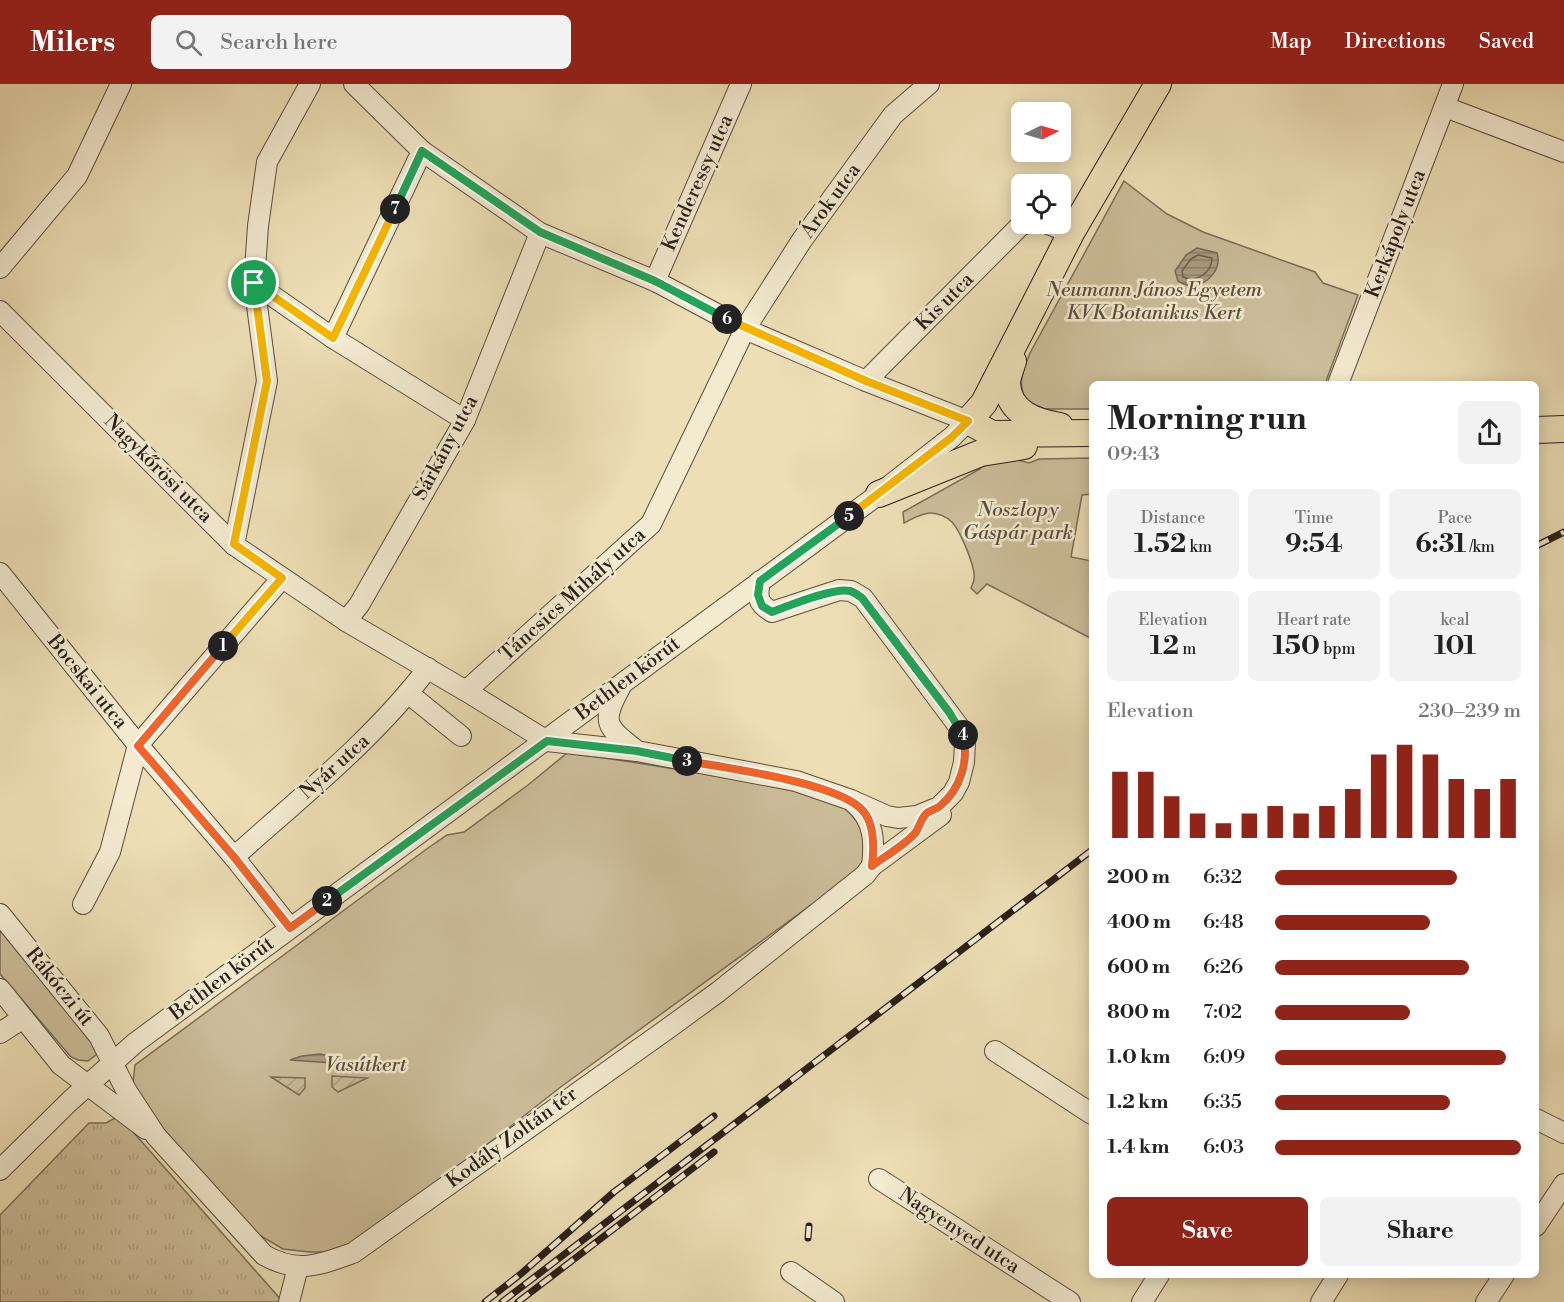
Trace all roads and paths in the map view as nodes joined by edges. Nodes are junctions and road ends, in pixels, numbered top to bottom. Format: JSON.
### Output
{"nodes":[{"id":1,"x":121,"y":84,"type":"edge"},
{"id":2,"x":310,"y":84,"type":"edge"},
{"id":3,"x":354,"y":84,"type":"edge"},
{"id":4,"x":741,"y":84,"type":"edge"},
{"id":5,"x":929,"y":84,"type":"edge"},
{"id":6,"x":1158,"y":84,"type":"edge"},
{"id":7,"x":1454,"y":84,"type":"edge"},
{"id":8,"x":1444,"y":107,"type":"junction"},
{"id":9,"x":422,"y":151,"type":"junction"},
{"id":10,"x":1564,"y":152,"type":"edge"},
{"id":11,"x":540,"y":232,"type":"junction"},
{"id":12,"x":1071,"y":233,"type":"edge"},
{"id":13,"x":1012,"y":234,"type":"edge"},
{"id":14,"x":1070,"y":234,"type":"edge"},
{"id":15,"x":0,"y":268,"type":"edge"},
{"id":16,"x":655,"y":281,"type":"junction"},
{"id":17,"x":254,"y":283,"type":"junction"},
{"id":18,"x":0,"y":311,"type":"edge"},
{"id":19,"x":1024,"y":326,"type":"junction"},
{"id":20,"x":745,"y":328,"type":"junction"},
{"id":21,"x":333,"y":338,"type":"junction"},
{"id":22,"x":866,"y":381,"type":"junction"},
{"id":23,"x":1339,"y":381,"type":"edge"},
{"id":24,"x":465,"y":420,"type":"junction"},
{"id":25,"x":968,"y":421,"type":"junction"},
{"id":26,"x":1564,"y":429,"type":"edge"},
{"id":27,"x":1539,"y":430,"type":"edge"},
{"id":28,"x":1089,"y":432,"type":"edge"},
{"id":29,"x":1089,"y":433,"type":"edge"},
{"id":30,"x":1089,"y":434,"type":"edge"},
{"id":31,"x":879,"y":494,"type":"junction"},
{"id":32,"x":234,"y":544,"type":"junction"},
{"id":33,"x":0,"y":573,"type":"edge"},
{"id":34,"x":282,"y":578,"type":"junction"},
{"id":35,"x":760,"y":581,"type":"junction"},
{"id":36,"x":8,"y":598,"type":"edge"},
{"id":37,"x":346,"y":621,"type":"junction"},
{"id":38,"x":913,"y":648,"type":"dead end"},
{"id":39,"x":428,"y":668,"type":"junction"},
{"id":40,"x":624,"y":681,"type":"junction"},
{"id":41,"x":466,"y":691,"type":"junction"},
{"id":42,"x":409,"y":694,"type":"junction"},
{"id":43,"x":461,"y":736,"type":"dead end"},
{"id":44,"x":547,"y":741,"type":"junction"},
{"id":45,"x":138,"y":746,"type":"junction"},
{"id":46,"x":637,"y":751,"type":"junction"},
{"id":47,"x":967,"y":782,"type":"junction"},
{"id":48,"x":858,"y":803,"type":"junction"},
{"id":49,"x":933,"y":810,"type":"junction"},
{"id":50,"x":915,"y":833,"type":"junction"},
{"id":51,"x":234,"y":857,"type":"junction"},
{"id":52,"x":872,"y":866,"type":"junction"},
{"id":53,"x":83,"y":904,"type":"dead end"},
{"id":54,"x":0,"y":914,"type":"edge"},
{"id":55,"x":290,"y":928,"type":"junction"},
{"id":56,"x":0,"y":989,"type":"edge"},
{"id":57,"x":23,"y":1018,"type":"junction"},
{"id":58,"x":0,"y":1033,"type":"edge"},
{"id":59,"x":994,"y":1051,"type":"dead end"},
{"id":60,"x":112,"y":1064,"type":"junction"},
{"id":61,"x":87,"y":1086,"type":"junction"},
{"id":62,"x":1089,"y":1112,"type":"edge"},
{"id":63,"x":1539,"y":1120,"type":"edge"},
{"id":64,"x":1564,"y":1133,"type":"edge"},
{"id":65,"x":156,"y":1136,"type":"junction"},
{"id":66,"x":0,"y":1170,"type":"edge"},
{"id":67,"x":879,"y":1179,"type":"dead end"},
{"id":68,"x":1564,"y":1184,"type":"edge"},
{"id":69,"x":1539,"y":1222,"type":"edge"},
{"id":70,"x":298,"y":1267,"type":"junction"},
{"id":71,"x":791,"y":1272,"type":"dead end"},
{"id":72,"x":1157,"y":1278,"type":"edge"},
{"id":73,"x":1336,"y":1278,"type":"edge"},
{"id":74,"x":1502,"y":1278,"type":"edge"},
{"id":75,"x":289,"y":1302,"type":"edge"},
{"id":76,"x":834,"y":1302,"type":"edge"},
{"id":77,"x":1070,"y":1302,"type":"edge"},
{"id":78,"x":1142,"y":1302,"type":"edge"},
{"id":79,"x":1321,"y":1302,"type":"edge"},
{"id":80,"x":1486,"y":1302,"type":"edge"}],
"edges":[{"from":1,"to":15,"type":"street"},
{"from":2,"to":17,"type":"street"},
{"from":3,"to":9,"type":"street"},
{"from":4,"to":16,"type":"street","name":"Kenderessy utca"},
{"from":5,"to":20,"type":"street","name":"Árok utca"},
{"from":6,"to":12,"type":"main road"},
{"from":7,"to":8,"type":"street","name":"Kerkápoly utca"},
{"from":8,"to":10,"type":"street"},
{"from":8,"to":23,"type":"street","name":"Kerkápoly utca"},
{"from":9,"to":11,"type":"street"},
{"from":9,"to":21,"type":"street"},
{"from":11,"to":16,"type":"street"},
{"from":11,"to":24,"type":"street","name":"Sárkány utca"},
{"from":13,"to":22,"type":"street","name":"Kis utca"},
{"from":14,"to":19,"type":"main road"},
{"from":16,"to":20,"type":"street"},
{"from":17,"to":21,"type":"street"},
{"from":17,"to":32,"type":"street"},
{"from":18,"to":32,"type":"street","name":"Nagykőrösi utca"},
{"from":19,"to":25,"type":"main road"},
{"from":19,"to":28,"type":"main road"},
{"from":20,"to":22,"type":"street"},
{"from":20,"to":41,"type":"street","name":"Táncsics Mihály utca"},
{"from":21,"to":24,"type":"street"},
{"from":22,"to":25,"type":"street"},
{"from":24,"to":37,"type":"street","name":"Sárkány utca"},
{"from":25,"to":29,"type":"main road"},
{"from":25,"to":31,"type":"street","name":"Bethlen körút"},
{"from":26,"to":27,"type":"main road"},
{"from":30,"to":31,"type":"main road"},
{"from":31,"to":35,"type":"street","name":"Bethlen körút"},
{"from":32,"to":34,"type":"street","name":"Nagykőrösi utca"},
{"from":33,"to":36,"type":"street","name":"Bocskai utca"},
{"from":34,"to":37,"type":"street","name":"Nagykőrösi utca"},
{"from":34,"to":45,"type":"street"},
{"from":35,"to":40,"type":"street","name":"Bethlen körút"},
{"from":35,"to":49,"type":"street","name":"Kodály Zoltán tér"},
{"from":36,"to":45,"type":"street","name":"Bocskai utca"},
{"from":37,"to":39,"type":"street","name":"Nagykőrösi utca"},
{"from":38,"to":47,"type":"street","name":"Kodály Zoltán tér"},
{"from":39,"to":41,"type":"street","name":"Nagykőrösi utca"},
{"from":39,"to":42,"type":"street","name":"Nyár utca"},
{"from":40,"to":44,"type":"street","name":"Bethlen körút"},
{"from":40,"to":46,"type":"street"},
{"from":41,"to":44,"type":"street","name":"Nagykőrösi utca"},
{"from":42,"to":43,"type":"street"},
{"from":42,"to":51,"type":"street","name":"Nyár utca"},
{"from":44,"to":46,"type":"street"},
{"from":44,"to":55,"type":"street","name":"Bethlen körút"},
{"from":45,"to":51,"type":"street","name":"Bocskai utca"},
{"from":45,"to":53,"type":"street"},
{"from":46,"to":48,"type":"street"},
{"from":47,"to":49,"type":"street","name":"Kodály Zoltán tér"},
{"from":47,"to":50,"type":"street","name":"Kodály Zoltán tér"},
{"from":48,"to":49,"type":"street"},
{"from":48,"to":52,"type":"street"},
{"from":49,"to":50,"type":"street","name":"Kodály Zoltán tér"},
{"from":50,"to":52,"type":"street","name":"Kodály Zoltán tér"},
{"from":51,"to":55,"type":"street","name":"Bocskai utca"},
{"from":52,"to":70,"type":"street","name":"Kodály Zoltán tér"},
{"from":54,"to":60,"type":"street","name":"Rákóczi út"},
{"from":55,"to":60,"type":"street","name":"Bethlen körút"},
{"from":56,"to":57,"type":"street"},
{"from":57,"to":58,"type":"street"},
{"from":57,"to":61,"type":"street"},
{"from":59,"to":62,"type":"street"},
{"from":60,"to":61,"type":"street","name":"Bethlen körút"},
{"from":60,"to":65,"type":"street","name":"Kodály Zoltán tér"},
{"from":61,"to":65,"type":"street","name":"Kodály Zoltán tér"},
{"from":61,"to":66,"type":"street","name":"Bethlen körút"},
{"from":63,"to":64,"type":"street"},
{"from":65,"to":70,"type":"street","name":"Kodály Zoltán tér"},
{"from":67,"to":77,"type":"street","name":"Nagyenyed utca"},
{"from":68,"to":69,"type":"street"},
{"from":70,"to":75,"type":"street"},
{"from":71,"to":76,"type":"street"},
{"from":72,"to":78,"type":"street"},
{"from":73,"to":79,"type":"street"},
{"from":74,"to":80,"type":"street"}]}
